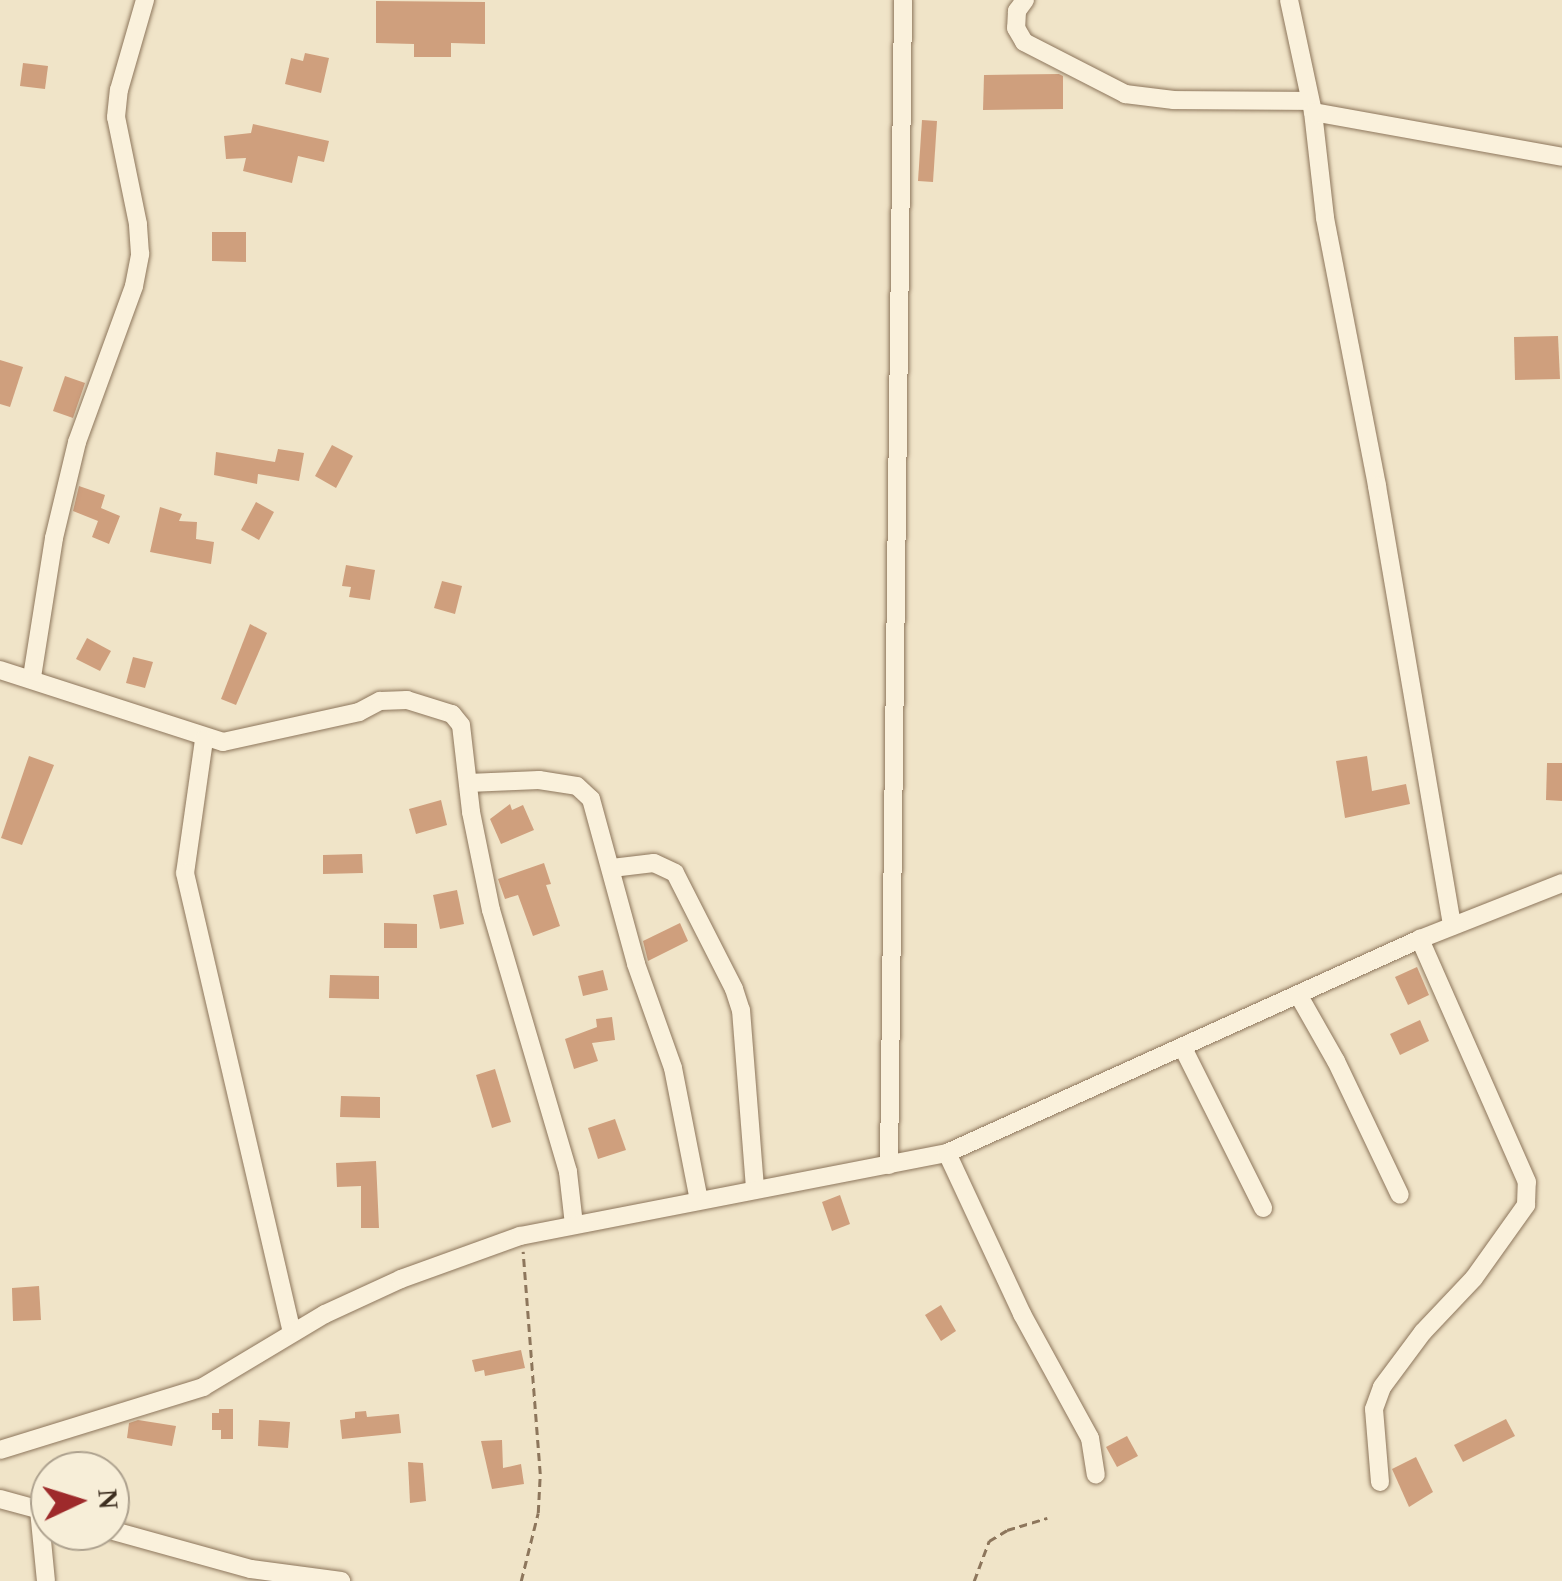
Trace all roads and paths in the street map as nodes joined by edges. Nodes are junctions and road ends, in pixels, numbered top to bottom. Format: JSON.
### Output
{"nodes":[{"id":1,"x":145,"y":0,"type":"edge"},
{"id":2,"x":903,"y":0,"type":"edge"},
{"id":3,"x":1025,"y":0,"type":"edge"},
{"id":4,"x":1289,"y":0,"type":"edge"},
{"id":5,"x":1312,"y":107,"type":"junction"},
{"id":6,"x":1562,"y":156,"type":"edge"},
{"id":7,"x":0,"y":670,"type":"edge"},
{"id":8,"x":32,"y":677,"type":"junction"},
{"id":9,"x":204,"y":740,"type":"junction"},
{"id":10,"x":468,"y":783,"type":"junction"},
{"id":11,"x":612,"y":868,"type":"junction"},
{"id":12,"x":1562,"y":883,"type":"edge"},
{"id":13,"x":1452,"y":926,"type":"junction"},
{"id":14,"x":1420,"y":939,"type":"junction"},
{"id":15,"x":1299,"y":996,"type":"junction"},
{"id":16,"x":1183,"y":1048,"type":"junction"},
{"id":17,"x":946,"y":1153,"type":"junction"},
{"id":18,"x":889,"y":1165,"type":"junction"},
{"id":19,"x":755,"y":1188,"type":"junction"},
{"id":20,"x":1400,"y":1195,"type":"dead end"},
{"id":21,"x":699,"y":1200,"type":"junction"},
{"id":22,"x":1263,"y":1208,"type":"dead end"},
{"id":23,"x":574,"y":1226,"type":"junction"},
{"id":24,"x":520,"y":1236,"type":"junction"},
{"id":25,"x":292,"y":1331,"type":"junction"},
{"id":26,"x":0,"y":1450,"type":"edge"},
{"id":27,"x":1096,"y":1474,"type":"dead end"},
{"id":28,"x":1380,"y":1482,"type":"dead end"},
{"id":29,"x":0,"y":1499,"type":"edge"},
{"id":30,"x":30,"y":1508,"type":"edge"},
{"id":31,"x":1047,"y":1518,"type":"dead end"},
{"id":32,"x":130,"y":1536,"type":"edge"},
{"id":33,"x":46,"y":1551,"type":"edge"},
{"id":34,"x":46,"y":1581,"type":"edge"},
{"id":35,"x":341,"y":1581,"type":"edge"},
{"id":36,"x":521,"y":1581,"type":"edge"},
{"id":37,"x":974,"y":1581,"type":"edge"}],
"edges":[{"from":1,"to":8,"type":"street"},
{"from":2,"to":18,"type":"street"},
{"from":3,"to":5,"type":"street"},
{"from":4,"to":5,"type":"street"},
{"from":5,"to":6,"type":"street"},
{"from":5,"to":13,"type":"street"},
{"from":7,"to":8,"type":"street"},
{"from":8,"to":9,"type":"street"},
{"from":9,"to":10,"type":"street"},
{"from":9,"to":25,"type":"street"},
{"from":10,"to":11,"type":"street"},
{"from":10,"to":23,"type":"street"},
{"from":11,"to":19,"type":"street"},
{"from":11,"to":21,"type":"street"},
{"from":12,"to":13,"type":"street"},
{"from":13,"to":14,"type":"street"},
{"from":14,"to":15,"type":"street"},
{"from":14,"to":28,"type":"street"},
{"from":15,"to":16,"type":"street"},
{"from":15,"to":20,"type":"street"},
{"from":16,"to":17,"type":"street"},
{"from":16,"to":22,"type":"street"},
{"from":17,"to":18,"type":"street"},
{"from":17,"to":27,"type":"street"},
{"from":18,"to":19,"type":"street"},
{"from":19,"to":21,"type":"street"},
{"from":21,"to":23,"type":"street"},
{"from":23,"to":24,"type":"street"},
{"from":24,"to":25,"type":"street"},
{"from":24,"to":36,"type":"path"},
{"from":25,"to":26,"type":"street"},
{"from":29,"to":30,"type":"street"},
{"from":31,"to":37,"type":"path"},
{"from":32,"to":35,"type":"street"},
{"from":33,"to":34,"type":"street"}]}
